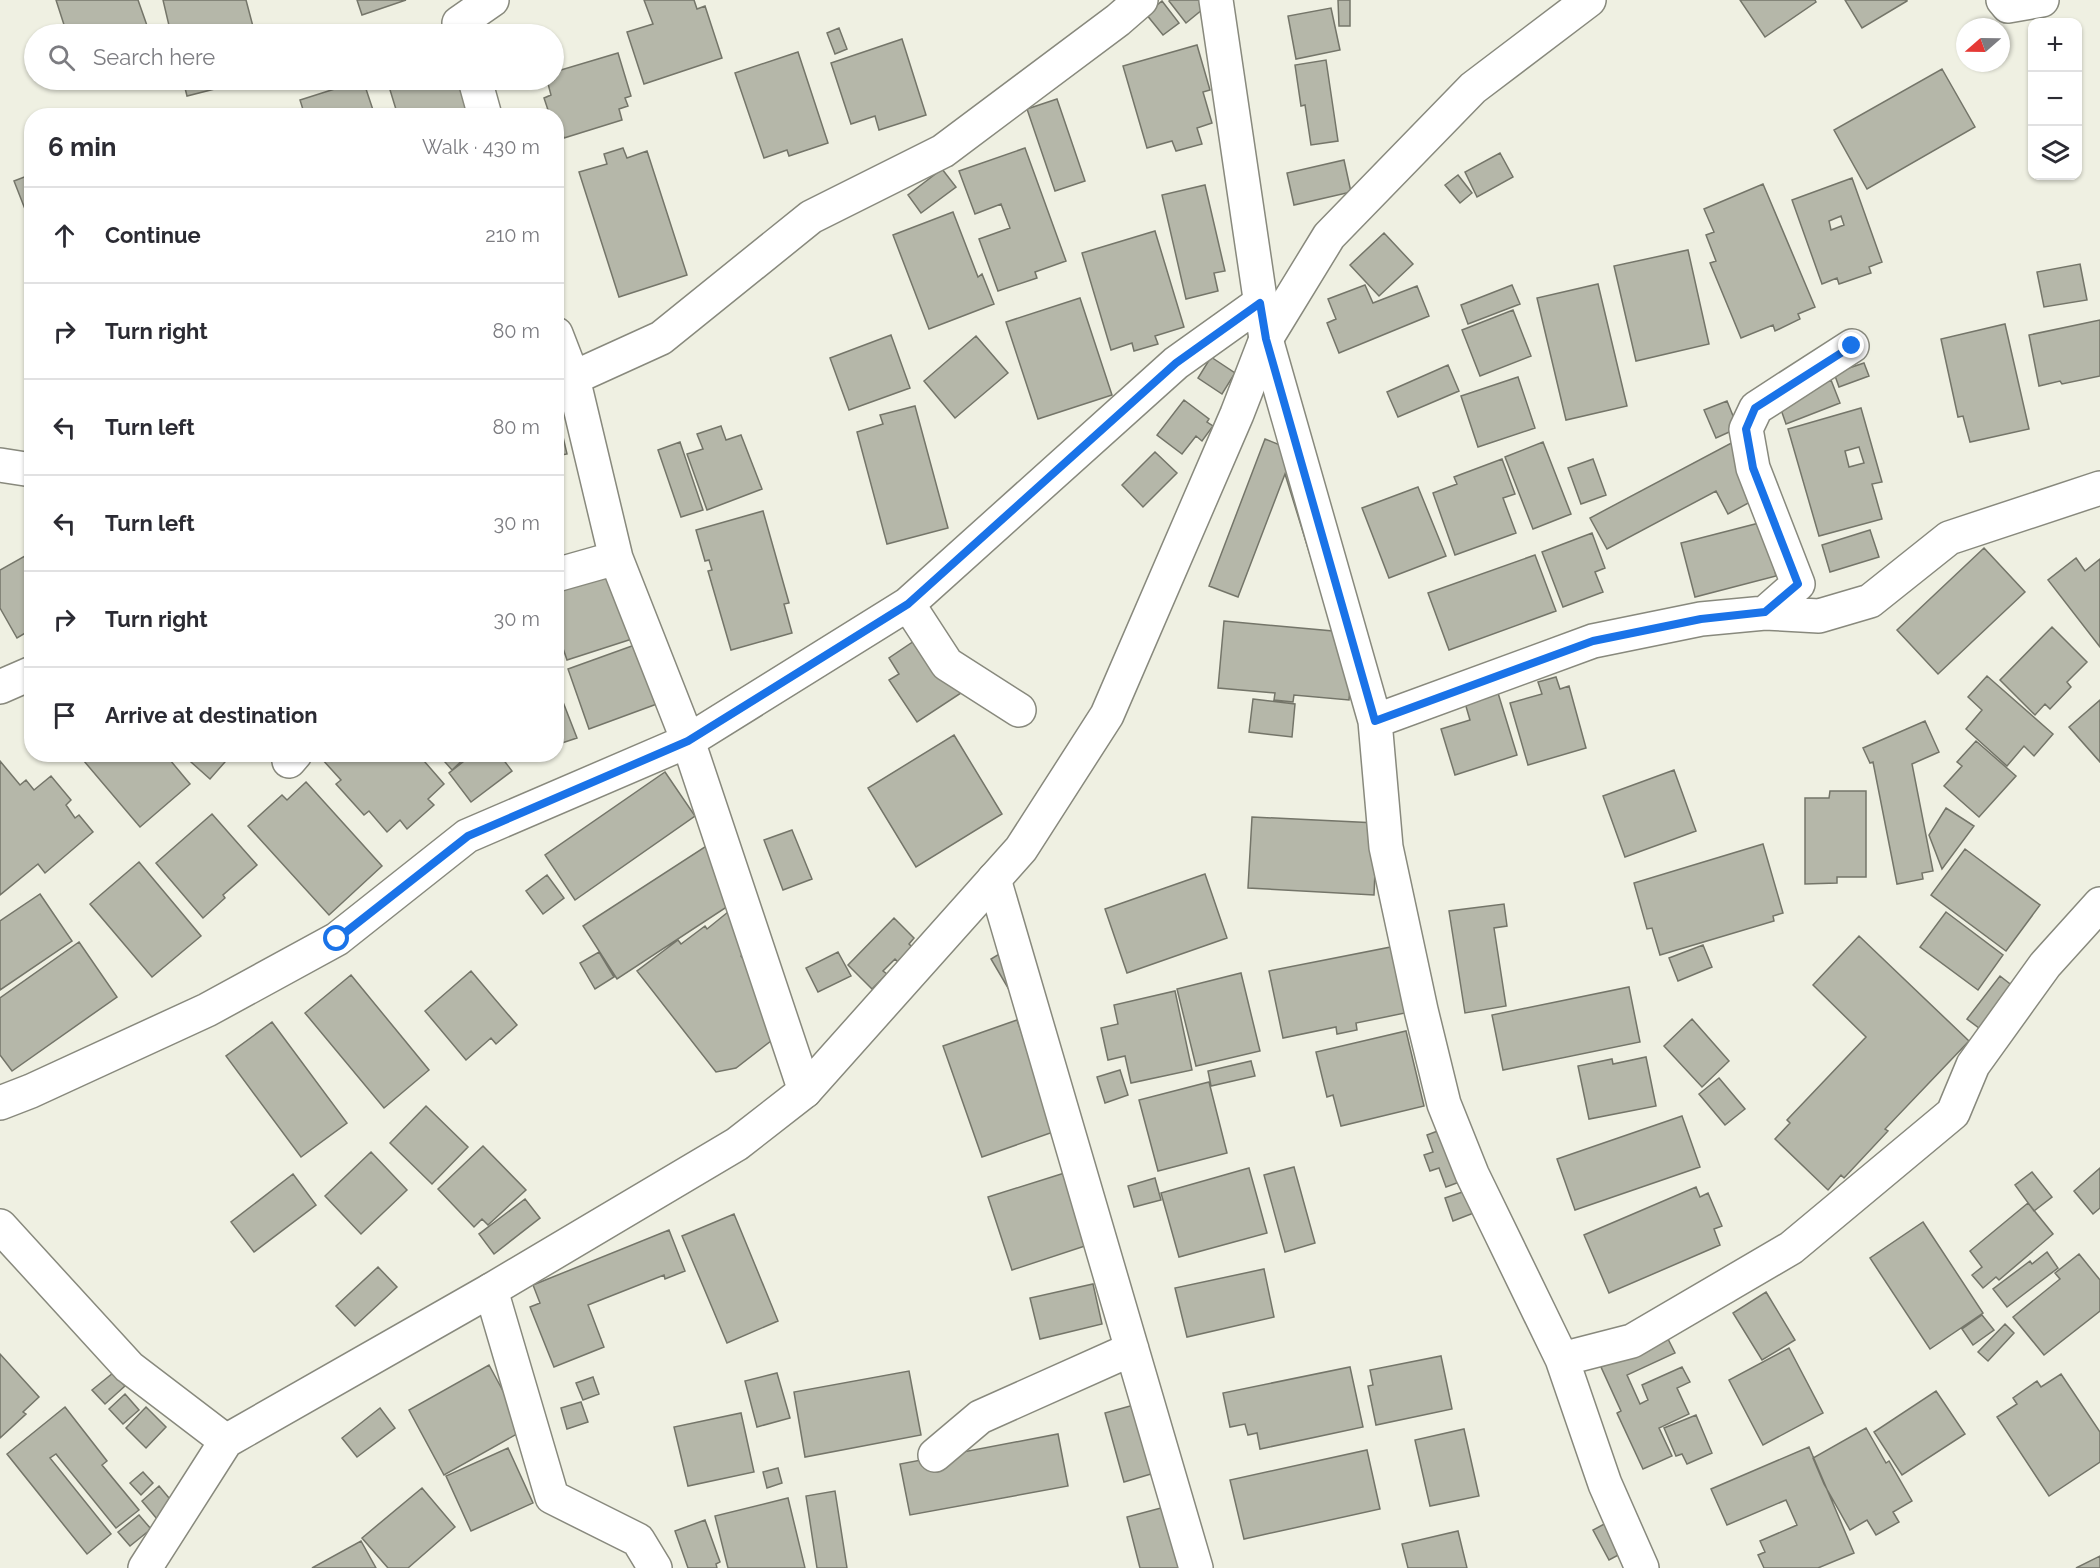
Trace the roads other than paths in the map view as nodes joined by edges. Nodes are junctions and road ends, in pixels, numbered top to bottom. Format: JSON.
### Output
{"nodes":[{"id":1,"x":492,"y":0,"type":"edge"},
{"id":2,"x":1141,"y":0,"type":"edge"},
{"id":3,"x":1216,"y":0,"type":"edge"},
{"id":4,"x":1589,"y":0,"type":"edge"},
{"id":5,"x":2003,"y":0,"type":"edge"},
{"id":6,"x":2042,"y":0,"type":"edge"},
{"id":7,"x":457,"y":19,"type":"edge"},
{"id":8,"x":478,"y":90,"type":"edge"},
{"id":9,"x":483,"y":108,"type":"edge"},
{"id":10,"x":1260,"y":303,"type":"junction"},
{"id":11,"x":1266,"y":339,"type":"junction"},
{"id":12,"x":1852,"y":346,"type":"dead end"},
{"id":13,"x":564,"y":355,"type":"edge"},
{"id":14,"x":573,"y":378,"type":"junction"},
{"id":15,"x":0,"y":465,"type":"edge"},
{"id":16,"x":24,"y":469,"type":"edge"},
{"id":17,"x":2100,"y":488,"type":"edge"},
{"id":18,"x":616,"y":558,"type":"junction"},
{"id":19,"x":564,"y":573,"type":"edge"},
{"id":20,"x":908,"y":604,"type":"junction"},
{"id":21,"x":1765,"y":612,"type":"junction"},
{"id":22,"x":24,"y":676,"type":"edge"},
{"id":23,"x":0,"y":687,"type":"edge"},
{"id":24,"x":1019,"y":710,"type":"dead end"},
{"id":25,"x":1375,"y":721,"type":"junction"},
{"id":26,"x":688,"y":741,"type":"junction"},
{"id":27,"x":994,"y":879,"type":"junction"},
{"id":28,"x":2100,"y":904,"type":"edge"},
{"id":29,"x":805,"y":1091,"type":"junction"},
{"id":30,"x":0,"y":1103,"type":"edge"},
{"id":31,"x":1,"y":1228,"type":"edge"},
{"id":32,"x":491,"y":1290,"type":"junction"},
{"id":33,"x":1132,"y":1349,"type":"junction"},
{"id":34,"x":1562,"y":1359,"type":"junction"},
{"id":35,"x":226,"y":1441,"type":"junction"},
{"id":36,"x":935,"y":1455,"type":"dead end"},
{"id":37,"x":145,"y":1568,"type":"edge"},
{"id":38,"x":655,"y":1568,"type":"edge"},
{"id":39,"x":1196,"y":1568,"type":"edge"},
{"id":40,"x":1642,"y":1568,"type":"edge"}],
"edges":[{"from":1,"to":7,"type":"street"},
{"from":2,"to":14,"type":"street"},
{"from":3,"to":10,"type":"street"},
{"from":4,"to":11,"type":"street"},
{"from":5,"to":6,"type":"street"},
{"from":8,"to":9,"type":"street"},
{"from":10,"to":11,"type":"street"},
{"from":10,"to":20,"type":"street"},
{"from":11,"to":25,"type":"street"},
{"from":11,"to":27,"type":"street"},
{"from":12,"to":21,"type":"street"},
{"from":13,"to":14,"type":"street"},
{"from":14,"to":18,"type":"street"},
{"from":15,"to":16,"type":"street"},
{"from":17,"to":21,"type":"street"},
{"from":18,"to":19,"type":"street"},
{"from":18,"to":26,"type":"street"},
{"from":20,"to":24,"type":"street"},
{"from":20,"to":26,"type":"street"},
{"from":21,"to":25,"type":"street"},
{"from":22,"to":23,"type":"street"},
{"from":25,"to":34,"type":"street"},
{"from":26,"to":29,"type":"street"},
{"from":26,"to":30,"type":"street"},
{"from":27,"to":29,"type":"street"},
{"from":27,"to":33,"type":"street"},
{"from":28,"to":34,"type":"street"},
{"from":29,"to":32,"type":"street"},
{"from":31,"to":35,"type":"street"},
{"from":32,"to":35,"type":"street"},
{"from":32,"to":38,"type":"street"},
{"from":33,"to":36,"type":"street"},
{"from":33,"to":39,"type":"street"},
{"from":34,"to":40,"type":"street"},
{"from":35,"to":37,"type":"street"}]}
